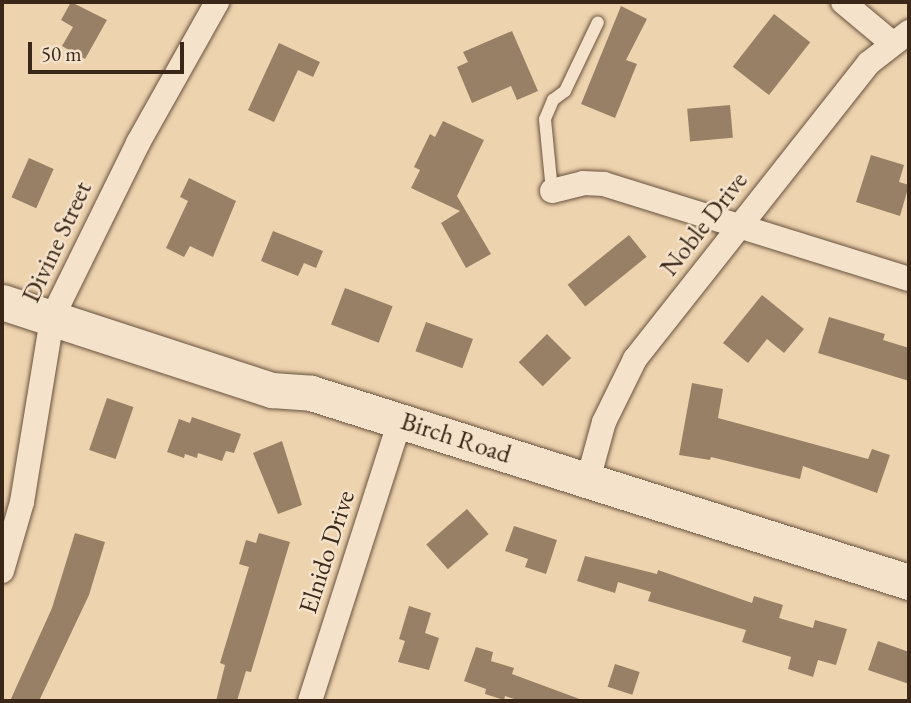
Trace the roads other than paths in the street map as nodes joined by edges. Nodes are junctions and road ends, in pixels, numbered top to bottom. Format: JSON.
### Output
{"nodes":[{"id":1,"x":217,"y":2,"type":"edge"},
{"id":2,"x":843,"y":2,"type":"edge"},
{"id":3,"x":598,"y":22,"type":"dead end"},
{"id":4,"x":901,"y":38,"type":"edge"},
{"id":5,"x":552,"y":191,"type":"joint"},
{"id":6,"x":740,"y":226,"type":"junction"},
{"id":7,"x":909,"y":279,"type":"edge"},
{"id":8,"x":2,"y":302,"type":"edge"},
{"id":9,"x":52,"y":318,"type":"junction"},
{"id":10,"x":400,"y":421,"type":"junction"},
{"id":11,"x":588,"y":480,"type":"junction"},
{"id":12,"x":2,"y":570,"type":"edge"},
{"id":13,"x":909,"y":582,"type":"edge"},
{"id":14,"x":310,"y":701,"type":"edge"}],
"edges":[{"from":1,"to":9,"type":"street","name":"Divine Street"},
{"from":2,"to":4,"type":"street"},
{"from":3,"to":5,"type":"lane"},
{"from":4,"to":6,"type":"street","name":"Noble Drive"},
{"from":5,"to":6,"type":"street"},
{"from":6,"to":7,"type":"street"},
{"from":6,"to":11,"type":"street","name":"Noble Drive"},
{"from":8,"to":9,"type":"street","name":"Birch Road"},
{"from":9,"to":10,"type":"street","name":"Birch Road"},
{"from":9,"to":12,"type":"street","name":"Divine Street"},
{"from":10,"to":11,"type":"street","name":"Birch Road"},
{"from":10,"to":14,"type":"street","name":"Elnido Drive"},
{"from":11,"to":13,"type":"street","name":"Birch Road"}]}
